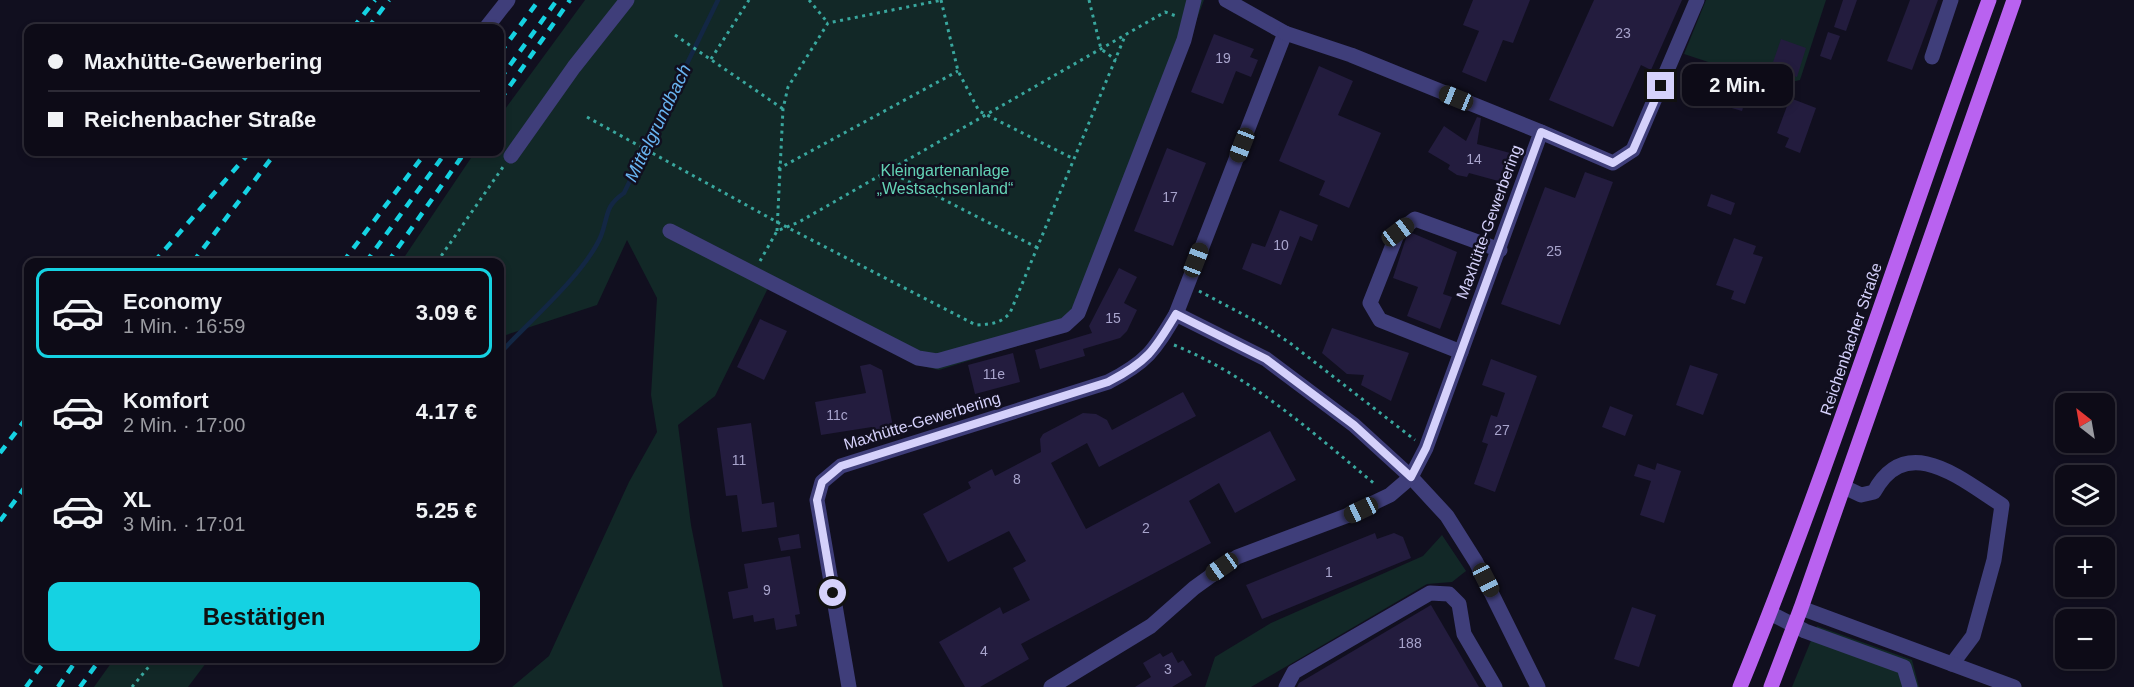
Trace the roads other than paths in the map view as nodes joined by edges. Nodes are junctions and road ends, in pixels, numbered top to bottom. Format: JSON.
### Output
{"nodes":[{"id":1,"x":508,"y":0,"type":"edge"},
{"id":2,"x":627,"y":0,"type":"edge"},
{"id":3,"x":1226,"y":0,"type":"edge"},
{"id":4,"x":1697,"y":0,"type":"edge"},
{"id":5,"x":1951,"y":0,"type":"edge"},
{"id":6,"x":1989,"y":0,"type":"edge"},
{"id":7,"x":2014,"y":0,"type":"edge"},
{"id":8,"x":1192,"y":7,"type":"edge"},
{"id":9,"x":489,"y":24,"type":"edge"},
{"id":10,"x":1286,"y":33,"type":"junction"},
{"id":11,"x":1932,"y":57,"type":"dead end"},
{"id":12,"x":1541,"y":132,"type":"junction"},
{"id":13,"x":511,"y":156,"type":"road end"},
{"id":14,"x":670,"y":231,"type":"dead end"},
{"id":15,"x":1500,"y":250,"type":"junction"},
{"id":16,"x":1176,"y":314,"type":"junction"},
{"id":17,"x":1461,"y":352,"type":"junction"},
{"id":18,"x":1411,"y":477,"type":"junction"},
{"id":19,"x":1844,"y":487,"type":"junction"},
{"id":20,"x":1801,"y":608,"type":"junction"},
{"id":21,"x":1770,"y":613,"type":"junction"},
{"id":22,"x":1795,"y":624,"type":"junction"},
{"id":23,"x":1952,"y":664,"type":"junction"},
{"id":24,"x":849,"y":687,"type":"edge"},
{"id":25,"x":1051,"y":687,"type":"edge"},
{"id":26,"x":1286,"y":687,"type":"edge"},
{"id":27,"x":1495,"y":687,"type":"edge"},
{"id":28,"x":1538,"y":687,"type":"edge"},
{"id":29,"x":1740,"y":687,"type":"edge"},
{"id":30,"x":1771,"y":687,"type":"edge"},
{"id":31,"x":1910,"y":687,"type":"edge"},
{"id":32,"x":2014,"y":687,"type":"edge"}],
"edges":[{"from":1,"to":9,"type":"street"},
{"from":2,"to":13,"type":"street"},
{"from":3,"to":10,"type":"street","name":"Maxhütte-Gewerbering"},
{"from":4,"to":12,"type":"street"},
{"from":5,"to":11,"type":"street"},
{"from":6,"to":21,"type":"main road","name":"Reichenbacher Straße"},
{"from":7,"to":19,"type":"main road"},
{"from":8,"to":14,"type":"street"},
{"from":10,"to":12,"type":"street","name":"Maxhütte-Gewerbering"},
{"from":10,"to":16,"type":"street","name":"Maxhütte-Gewerbering"},
{"from":12,"to":15,"type":"street","name":"Maxhütte-Gewerbering"},
{"from":15,"to":17,"type":"street","name":"Maxhütte-Gewerbering"},
{"from":15,"to":17,"type":"street"},
{"from":16,"to":18,"type":"street"},
{"from":16,"to":24,"type":"street","name":"Maxhütte-Gewerbering"},
{"from":17,"to":18,"type":"street","name":"Maxhütte-Gewerbering"},
{"from":18,"to":25,"type":"street","name":"Maxhütte-Gewerbering"},
{"from":18,"to":28,"type":"street"},
{"from":19,"to":20,"type":"main road"},
{"from":19,"to":23,"type":"street"},
{"from":20,"to":22,"type":"main road"},
{"from":20,"to":23,"type":"street"},
{"from":21,"to":22,"type":"street"},
{"from":21,"to":29,"type":"main road","name":"Reichenbacher Straße"},
{"from":22,"to":30,"type":"main road"},
{"from":22,"to":31,"type":"street"},
{"from":23,"to":32,"type":"street"},
{"from":26,"to":27,"type":"street"}]}
